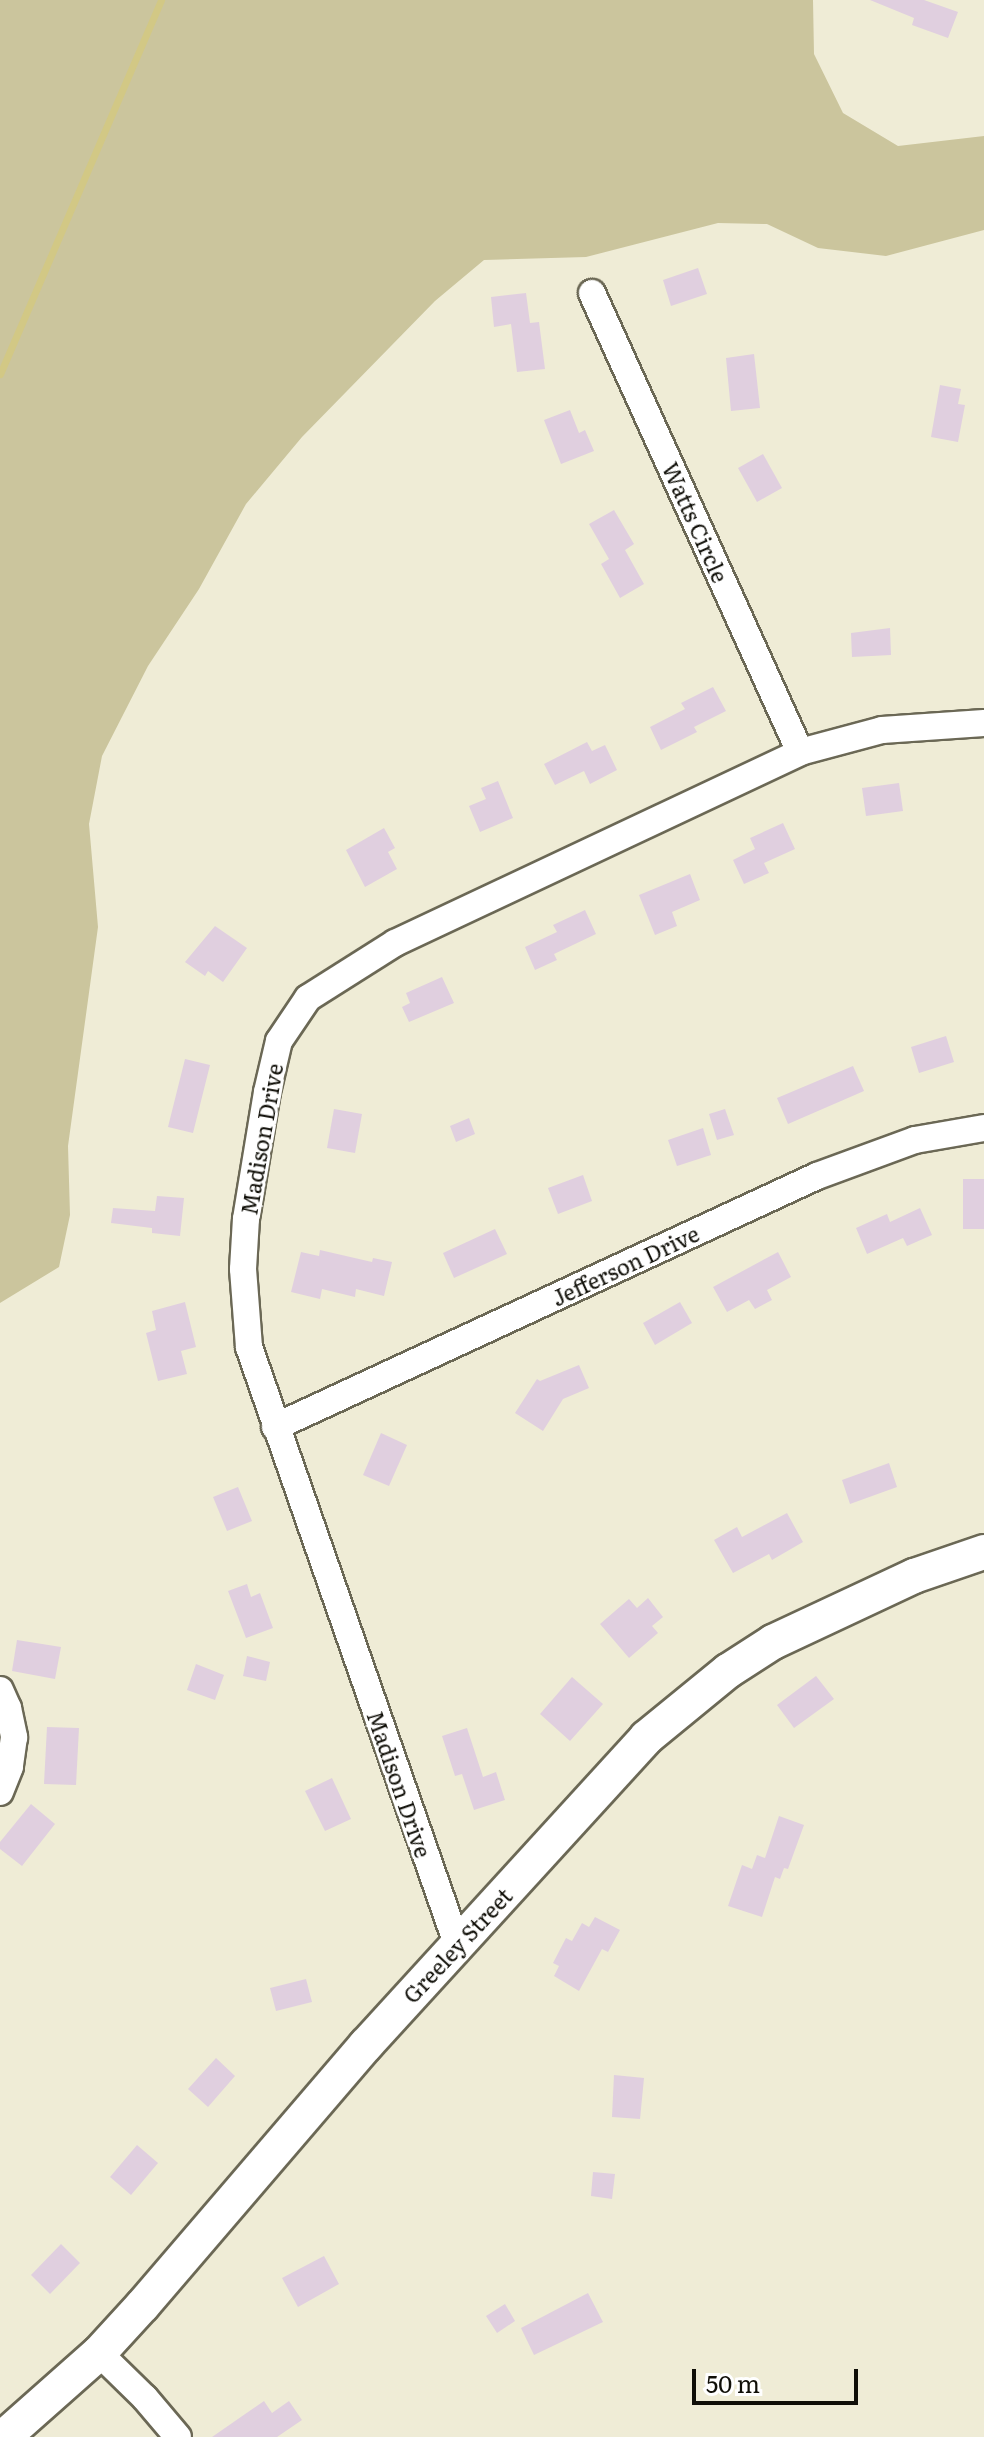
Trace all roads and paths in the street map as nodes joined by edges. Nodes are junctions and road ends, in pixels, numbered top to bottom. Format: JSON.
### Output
{"nodes":[{"id":1,"x":592,"y":293,"type":"dead end"},
{"id":2,"x":984,"y":723,"type":"edge"},
{"id":3,"x":800,"y":752,"type":"junction"},
{"id":4,"x":984,"y":1128,"type":"edge"},
{"id":5,"x":275,"y":1427,"type":"junction"},
{"id":6,"x":984,"y":1552,"type":"edge"},
{"id":7,"x":0,"y":1690,"type":"edge"},
{"id":8,"x":0,"y":1792,"type":"edge"},
{"id":9,"x":457,"y":1944,"type":"junction"},
{"id":10,"x":99,"y":2353,"type":"junction"},
{"id":11,"x":4,"y":2437,"type":"edge"},
{"id":12,"x":178,"y":2437,"type":"edge"}],
"edges":[{"from":1,"to":3,"type":"street","name":"Watts Circle"},
{"from":2,"to":3,"type":"street","name":"Madison Drive"},
{"from":3,"to":5,"type":"street","name":"Madison Drive"},
{"from":4,"to":5,"type":"street","name":"Jefferson Drive"},
{"from":5,"to":9,"type":"street","name":"Madison Drive"},
{"from":6,"to":9,"type":"street","name":"Greeley Street"},
{"from":7,"to":8,"type":"street"},
{"from":9,"to":10,"type":"street","name":"Greeley Street"},
{"from":10,"to":11,"type":"street","name":"Greeley Street"},
{"from":10,"to":12,"type":"street"}]}
